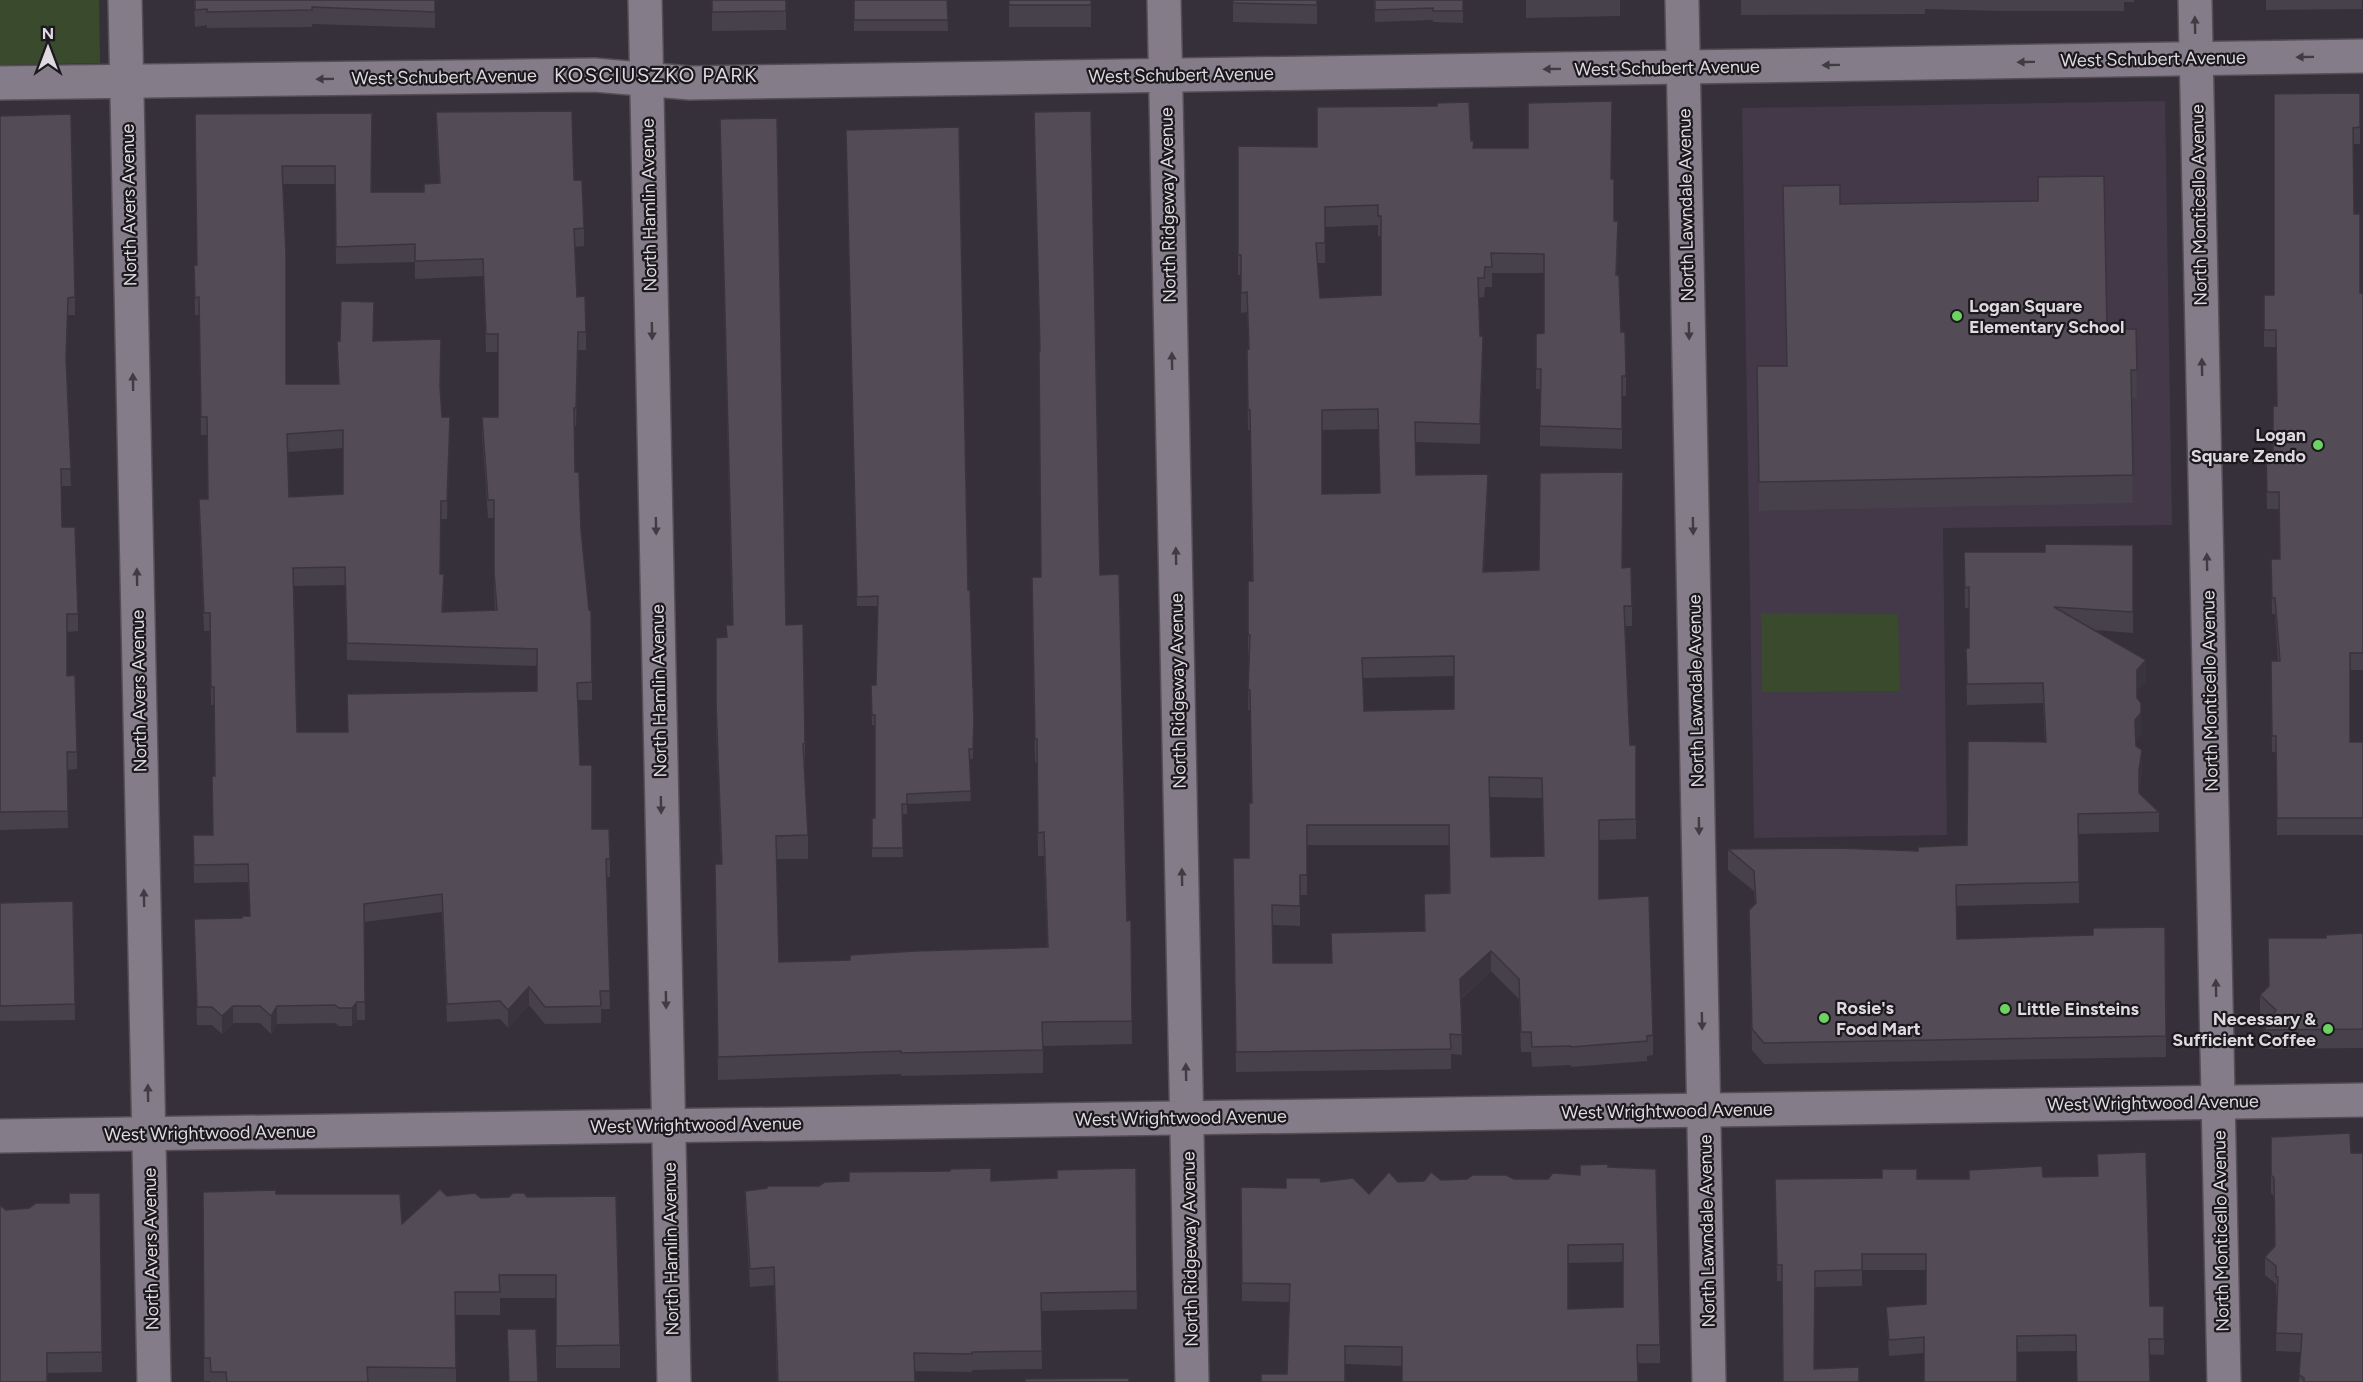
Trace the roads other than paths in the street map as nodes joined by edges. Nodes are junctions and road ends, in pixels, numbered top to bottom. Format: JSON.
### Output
{"nodes":[{"id":1,"x":124,"y":0,"type":"edge"},
{"id":2,"x":645,"y":0,"type":"edge"},
{"id":3,"x":1164,"y":0,"type":"edge"},
{"id":4,"x":1682,"y":0,"type":"edge"},
{"id":5,"x":2195,"y":0,"type":"edge"},
{"id":6,"x":2363,"y":56,"type":"edge"},
{"id":7,"x":2196,"y":59,"type":"junction"},
{"id":8,"x":1683,"y":68,"type":"junction"},
{"id":9,"x":1166,"y":75,"type":"junction"},
{"id":10,"x":646,"y":79,"type":"junction"},
{"id":11,"x":126,"y":82,"type":"junction"},
{"id":12,"x":0,"y":83,"type":"edge"},
{"id":13,"x":2363,"y":1100,"type":"edge"},
{"id":14,"x":2219,"y":1102,"type":"junction"},
{"id":15,"x":1704,"y":1110,"type":"junction"},
{"id":16,"x":1187,"y":1118,"type":"junction"},
{"id":17,"x":668,"y":1126,"type":"junction"},
{"id":18,"x":149,"y":1134,"type":"junction"},
{"id":19,"x":0,"y":1136,"type":"edge"},
{"id":20,"x":154,"y":1382,"type":"edge"},
{"id":21,"x":674,"y":1382,"type":"edge"},
{"id":22,"x":1192,"y":1382,"type":"edge"},
{"id":23,"x":1710,"y":1382,"type":"edge"},
{"id":24,"x":2224,"y":1382,"type":"edge"}],
"edges":[{"from":1,"to":11,"type":"street","name":"North Avers Avenue"},
{"from":2,"to":10,"type":"street","name":"North Hamlin Avenue"},
{"from":3,"to":9,"type":"street","name":"North Ridgeway Avenue"},
{"from":4,"to":8,"type":"street","name":"North Lawndale Avenue"},
{"from":7,"to":5,"type":"street","name":"North Monticello Avenue","one_way":true},
{"from":6,"to":7,"type":"street","name":"West Schubert Avenue","one_way":true},
{"from":7,"to":8,"type":"street","name":"West Schubert Avenue","one_way":true},
{"from":14,"to":7,"type":"street","name":"North Monticello Avenue","one_way":true},
{"from":8,"to":9,"type":"street","name":"West Schubert Avenue","one_way":true},
{"from":8,"to":15,"type":"street","name":"North Lawndale Avenue","one_way":true},
{"from":9,"to":10,"type":"street","name":"West Schubert Avenue"},
{"from":16,"to":9,"type":"street","name":"North Ridgeway Avenue","one_way":true},
{"from":10,"to":11,"type":"street","name":"West Schubert Avenue","one_way":true},
{"from":10,"to":17,"type":"street","name":"North Hamlin Avenue","one_way":true},
{"from":11,"to":12,"type":"street","name":"West Schubert Avenue"},
{"from":18,"to":11,"type":"street","name":"North Avers Avenue","one_way":true},
{"from":13,"to":14,"type":"street","name":"West Wrightwood Avenue"},
{"from":14,"to":15,"type":"street","name":"West Wrightwood Avenue"},
{"from":14,"to":24,"type":"street","name":"North Monticello Avenue"},
{"from":15,"to":16,"type":"street","name":"West Wrightwood Avenue"},
{"from":15,"to":23,"type":"street","name":"North Lawndale Avenue"},
{"from":16,"to":17,"type":"street","name":"West Wrightwood Avenue"},
{"from":16,"to":22,"type":"street","name":"North Ridgeway Avenue"},
{"from":17,"to":18,"type":"street","name":"West Wrightwood Avenue"},
{"from":17,"to":21,"type":"street","name":"North Hamlin Avenue"},
{"from":18,"to":19,"type":"street","name":"West Wrightwood Avenue"},
{"from":18,"to":20,"type":"street","name":"North Avers Avenue"}]}
